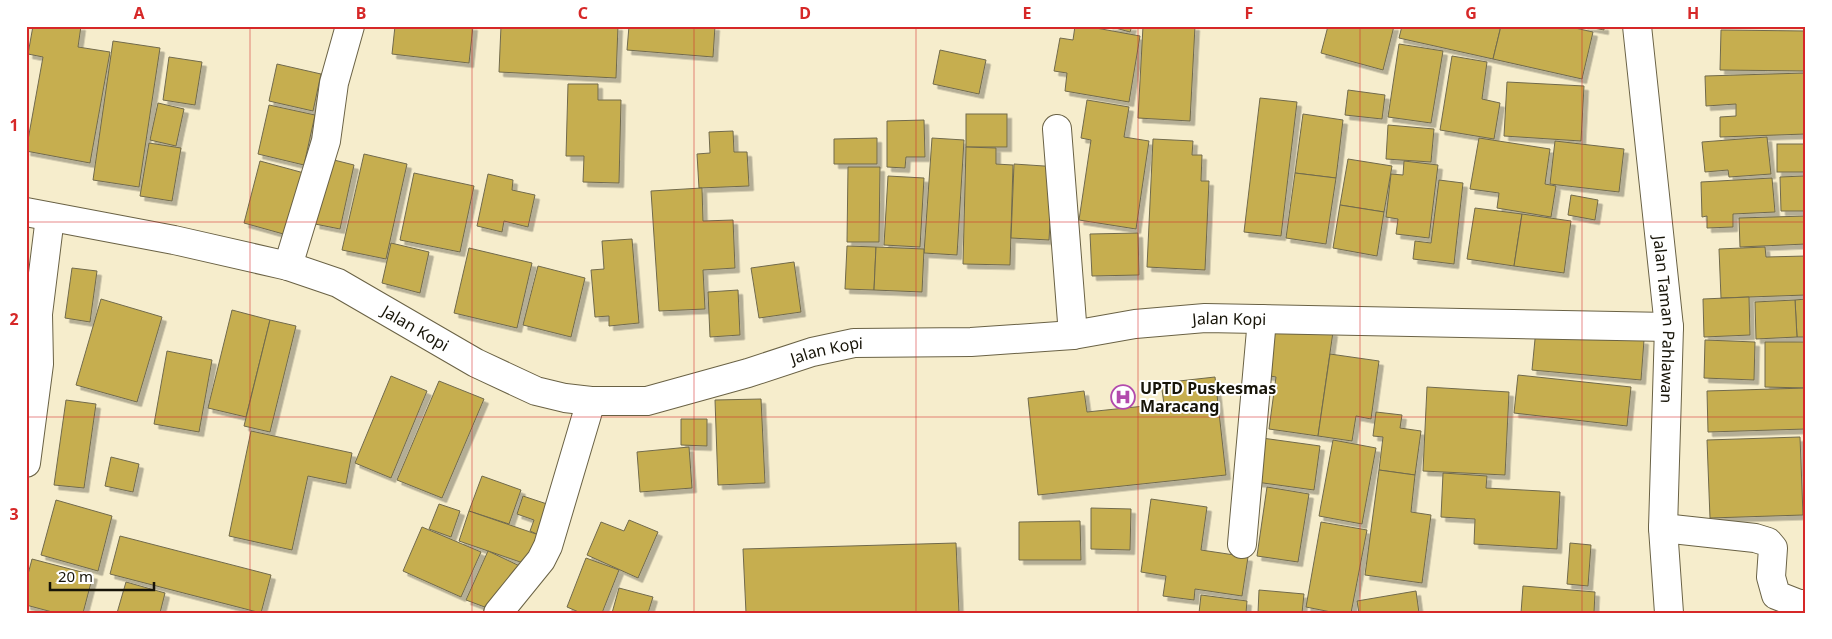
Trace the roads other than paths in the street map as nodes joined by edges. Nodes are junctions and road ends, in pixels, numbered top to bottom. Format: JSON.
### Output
{"nodes":[{"id":1,"x":350,"y":26,"type":"edge"},
{"id":2,"x":1637,"y":26,"type":"edge"},
{"id":3,"x":1057,"y":129,"type":"dead end"},
{"id":4,"x":38,"y":215,"type":"edge"},
{"id":5,"x":288,"y":266,"type":"junction"},
{"id":6,"x":1262,"y":319,"type":"junction"},
{"id":7,"x":1669,"y":327,"type":"junction"},
{"id":8,"x":1073,"y":335,"type":"junction"},
{"id":9,"x":591,"y":401,"type":"junction"},
{"id":10,"x":26,"y":463,"type":"edge"},
{"id":11,"x":1663,"y":528,"type":"junction"},
{"id":12,"x":1242,"y":544,"type":"dead end"},
{"id":13,"x":1806,"y":604,"type":"edge"},
{"id":14,"x":498,"y":613,"type":"edge"},
{"id":15,"x":1669,"y":613,"type":"edge"}],
"edges":[{"from":1,"to":5,"type":"street"},
{"from":2,"to":7,"type":"street","name":"Jalan Taman Pahlawan"},
{"from":3,"to":8,"type":"street"},
{"from":4,"to":5,"type":"street","name":"Jalan Kopi"},
{"from":4,"to":10,"type":"street"},
{"from":5,"to":9,"type":"street","name":"Jalan Kopi"},
{"from":6,"to":7,"type":"street","name":"Jalan Kopi"},
{"from":6,"to":8,"type":"street","name":"Jalan Kopi"},
{"from":6,"to":12,"type":"street"},
{"from":7,"to":11,"type":"street","name":"Jalan Taman Pahlawan"},
{"from":8,"to":9,"type":"street","name":"Jalan Kopi"},
{"from":9,"to":14,"type":"street"},
{"from":11,"to":13,"type":"street"},
{"from":11,"to":15,"type":"street","name":"Jalan Taman Pahlawan"}]}
